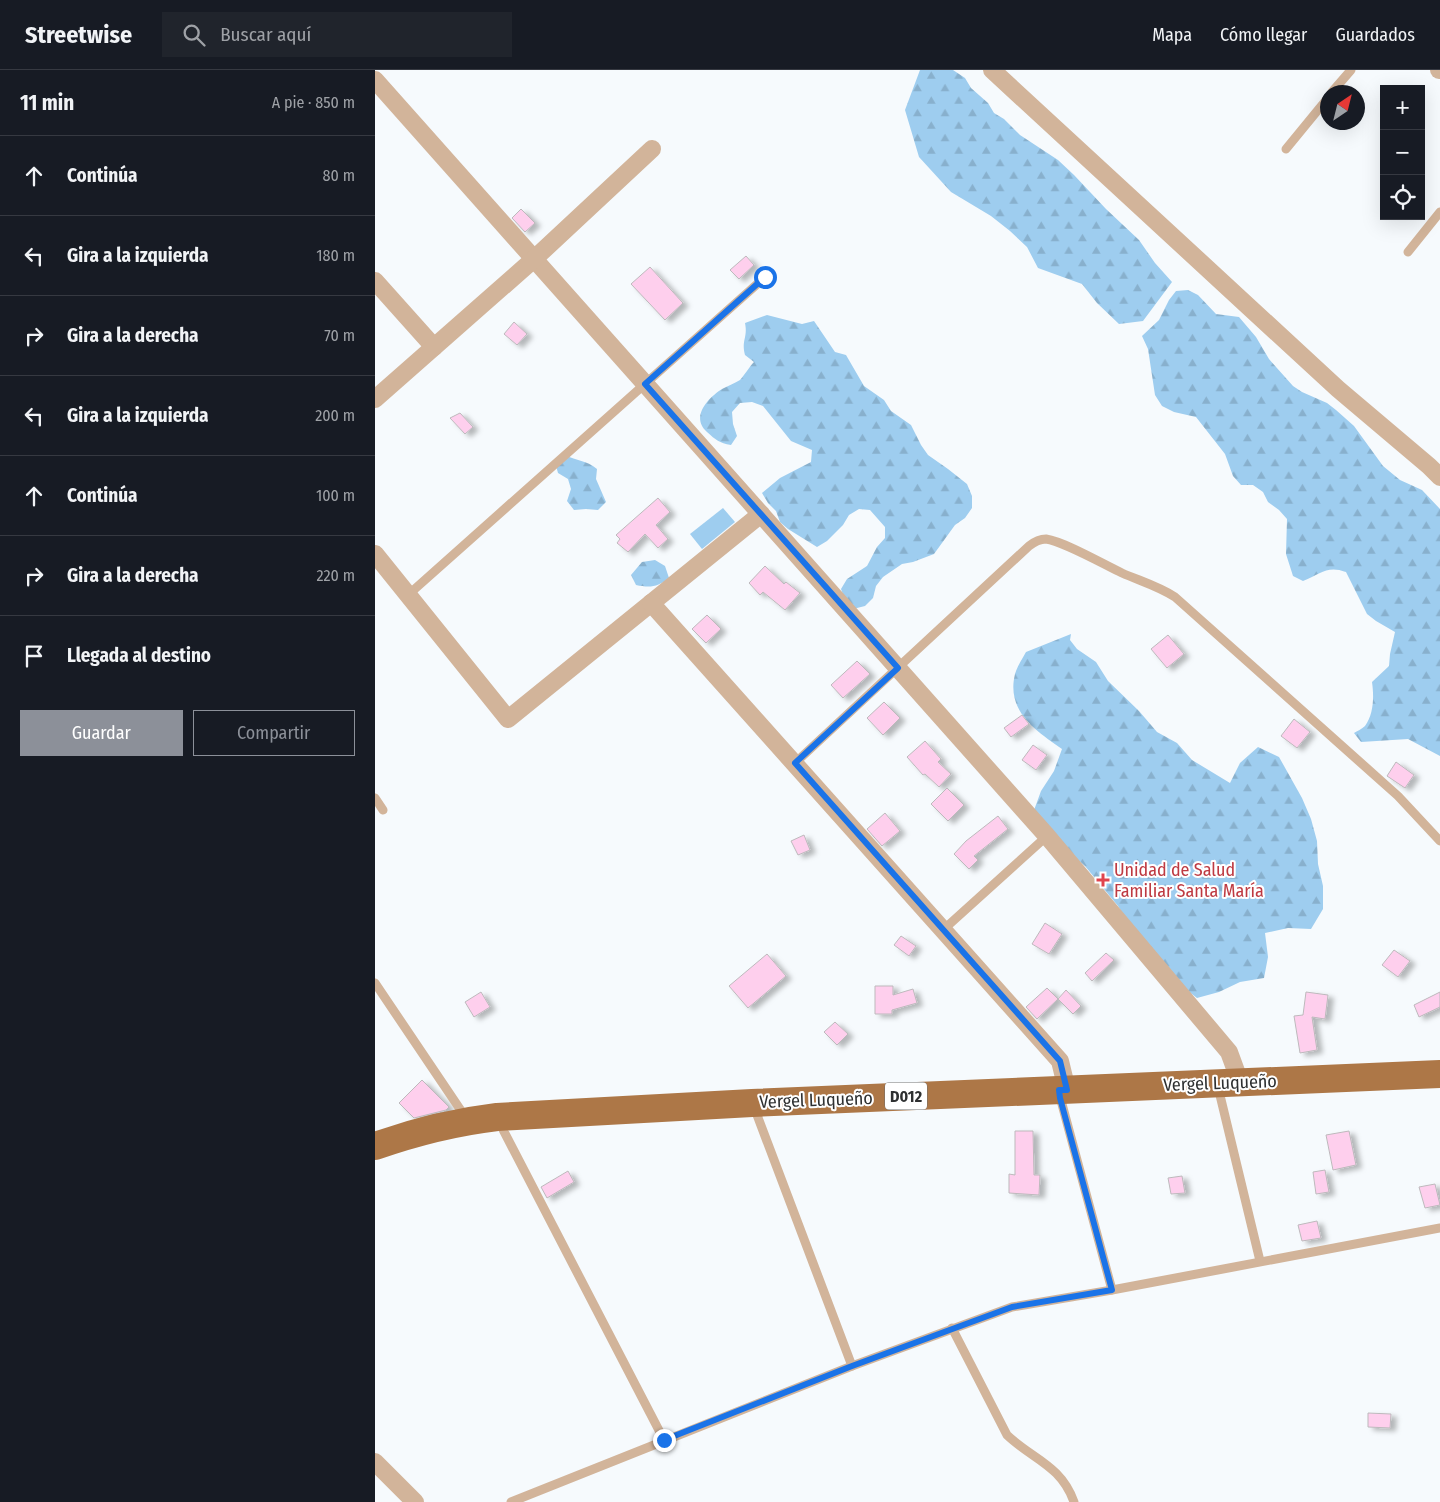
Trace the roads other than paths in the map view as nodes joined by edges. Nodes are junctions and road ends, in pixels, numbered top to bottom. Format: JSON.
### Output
{"nodes":[{"id":1,"x":992,"y":70,"type":"edge"},
{"id":2,"x":1351,"y":70,"type":"edge"},
{"id":3,"x":375,"y":80,"type":"edge"},
{"id":4,"x":1339,"y":85,"type":"edge"},
{"id":5,"x":1320,"y":108,"type":"edge"},
{"id":6,"x":652,"y":149,"type":"dead end"},
{"id":7,"x":1286,"y":150,"type":"dead end"},
{"id":8,"x":1440,"y":212,"type":"edge"},
{"id":9,"x":1408,"y":252,"type":"dead end"},
{"id":10,"x":534,"y":259,"type":"junction"},
{"id":11,"x":765,"y":277,"type":"dead end"},
{"id":12,"x":375,"y":281,"type":"edge"},
{"id":13,"x":434,"y":347,"type":"junction"},
{"id":14,"x":645,"y":384,"type":"junction"},
{"id":15,"x":375,"y":399,"type":"edge"},
{"id":16,"x":1440,"y":477,"type":"edge"},
{"id":17,"x":761,"y":514,"type":"junction"},
{"id":18,"x":375,"y":554,"type":"edge"},
{"id":19,"x":408,"y":595,"type":"junction"},
{"id":20,"x":651,"y":603,"type":"junction"},
{"id":21,"x":898,"y":668,"type":"junction"},
{"id":22,"x":795,"y":763,"type":"junction"},
{"id":23,"x":375,"y":798,"type":"edge"},
{"id":24,"x":383,"y":810,"type":"dead end"},
{"id":25,"x":1047,"y":836,"type":"junction"},
{"id":26,"x":1440,"y":841,"type":"edge"},
{"id":27,"x":943,"y":930,"type":"junction"},
{"id":28,"x":375,"y":984,"type":"edge"},
{"id":29,"x":1440,"y":1074,"type":"edge"},
{"id":30,"x":1229,"y":1082,"type":"junction"},
{"id":31,"x":1063,"y":1090,"type":"junction"},
{"id":32,"x":752,"y":1103,"type":"junction"},
{"id":33,"x":497,"y":1117,"type":"junction"},
{"id":34,"x":468,"y":1121,"type":"junction"},
{"id":35,"x":375,"y":1146,"type":"edge"},
{"id":36,"x":1440,"y":1228,"type":"edge"},
{"id":37,"x":1259,"y":1261,"type":"junction"},
{"id":38,"x":1112,"y":1290,"type":"junction"},
{"id":39,"x":952,"y":1328,"type":"junction"},
{"id":40,"x":852,"y":1366,"type":"junction"},
{"id":41,"x":664,"y":1440,"type":"junction"},
{"id":42,"x":375,"y":1462,"type":"edge"},
{"id":43,"x":415,"y":1502,"type":"edge"},
{"id":44,"x":511,"y":1502,"type":"edge"},
{"id":45,"x":1074,"y":1502,"type":"edge"}],
"edges":[{"from":1,"to":16,"type":"street"},
{"from":2,"to":4,"type":"lane"},
{"from":3,"to":10,"type":"street"},
{"from":5,"to":7,"type":"lane"},
{"from":6,"to":10,"type":"street"},
{"from":8,"to":9,"type":"lane"},
{"from":10,"to":13,"type":"street"},
{"from":10,"to":14,"type":"street"},
{"from":11,"to":14,"type":"lane"},
{"from":12,"to":13,"type":"street"},
{"from":13,"to":15,"type":"street"},
{"from":14,"to":17,"type":"street"},
{"from":14,"to":19,"type":"lane"},
{"from":17,"to":20,"type":"street"},
{"from":17,"to":21,"type":"street"},
{"from":18,"to":19,"type":"street"},
{"from":19,"to":20,"type":"street"},
{"from":20,"to":22,"type":"street"},
{"from":21,"to":22,"type":"lane"},
{"from":21,"to":25,"type":"street"},
{"from":21,"to":26,"type":"lane"},
{"from":22,"to":27,"type":"street"},
{"from":23,"to":24,"type":"lane"},
{"from":25,"to":27,"type":"lane"},
{"from":25,"to":30,"type":"street"},
{"from":27,"to":31,"type":"street"},
{"from":28,"to":34,"type":"lane"},
{"from":29,"to":30,"type":"main road","name":"Vergel Luqueño","number":"D012"},
{"from":30,"to":31,"type":"main road","name":"Vergel Luqueño","number":"D012"},
{"from":30,"to":37,"type":"lane"},
{"from":31,"to":32,"type":"main road","name":"Vergel Luqueño","number":"D012"},
{"from":31,"to":38,"type":"lane"},
{"from":32,"to":33,"type":"main road","name":"Vergel Luqueño","number":"D012"},
{"from":32,"to":40,"type":"lane"},
{"from":33,"to":34,"type":"main road","name":"Vergel Luqueño","number":"D012"},
{"from":33,"to":41,"type":"lane"},
{"from":34,"to":35,"type":"main road","name":"Vergel Luqueño","number":"D012"},
{"from":36,"to":37,"type":"lane"},
{"from":37,"to":38,"type":"lane"},
{"from":38,"to":39,"type":"lane"},
{"from":39,"to":40,"type":"lane"},
{"from":39,"to":45,"type":"lane"},
{"from":40,"to":41,"type":"lane"},
{"from":41,"to":44,"type":"lane"},
{"from":42,"to":43,"type":"street"}]}
